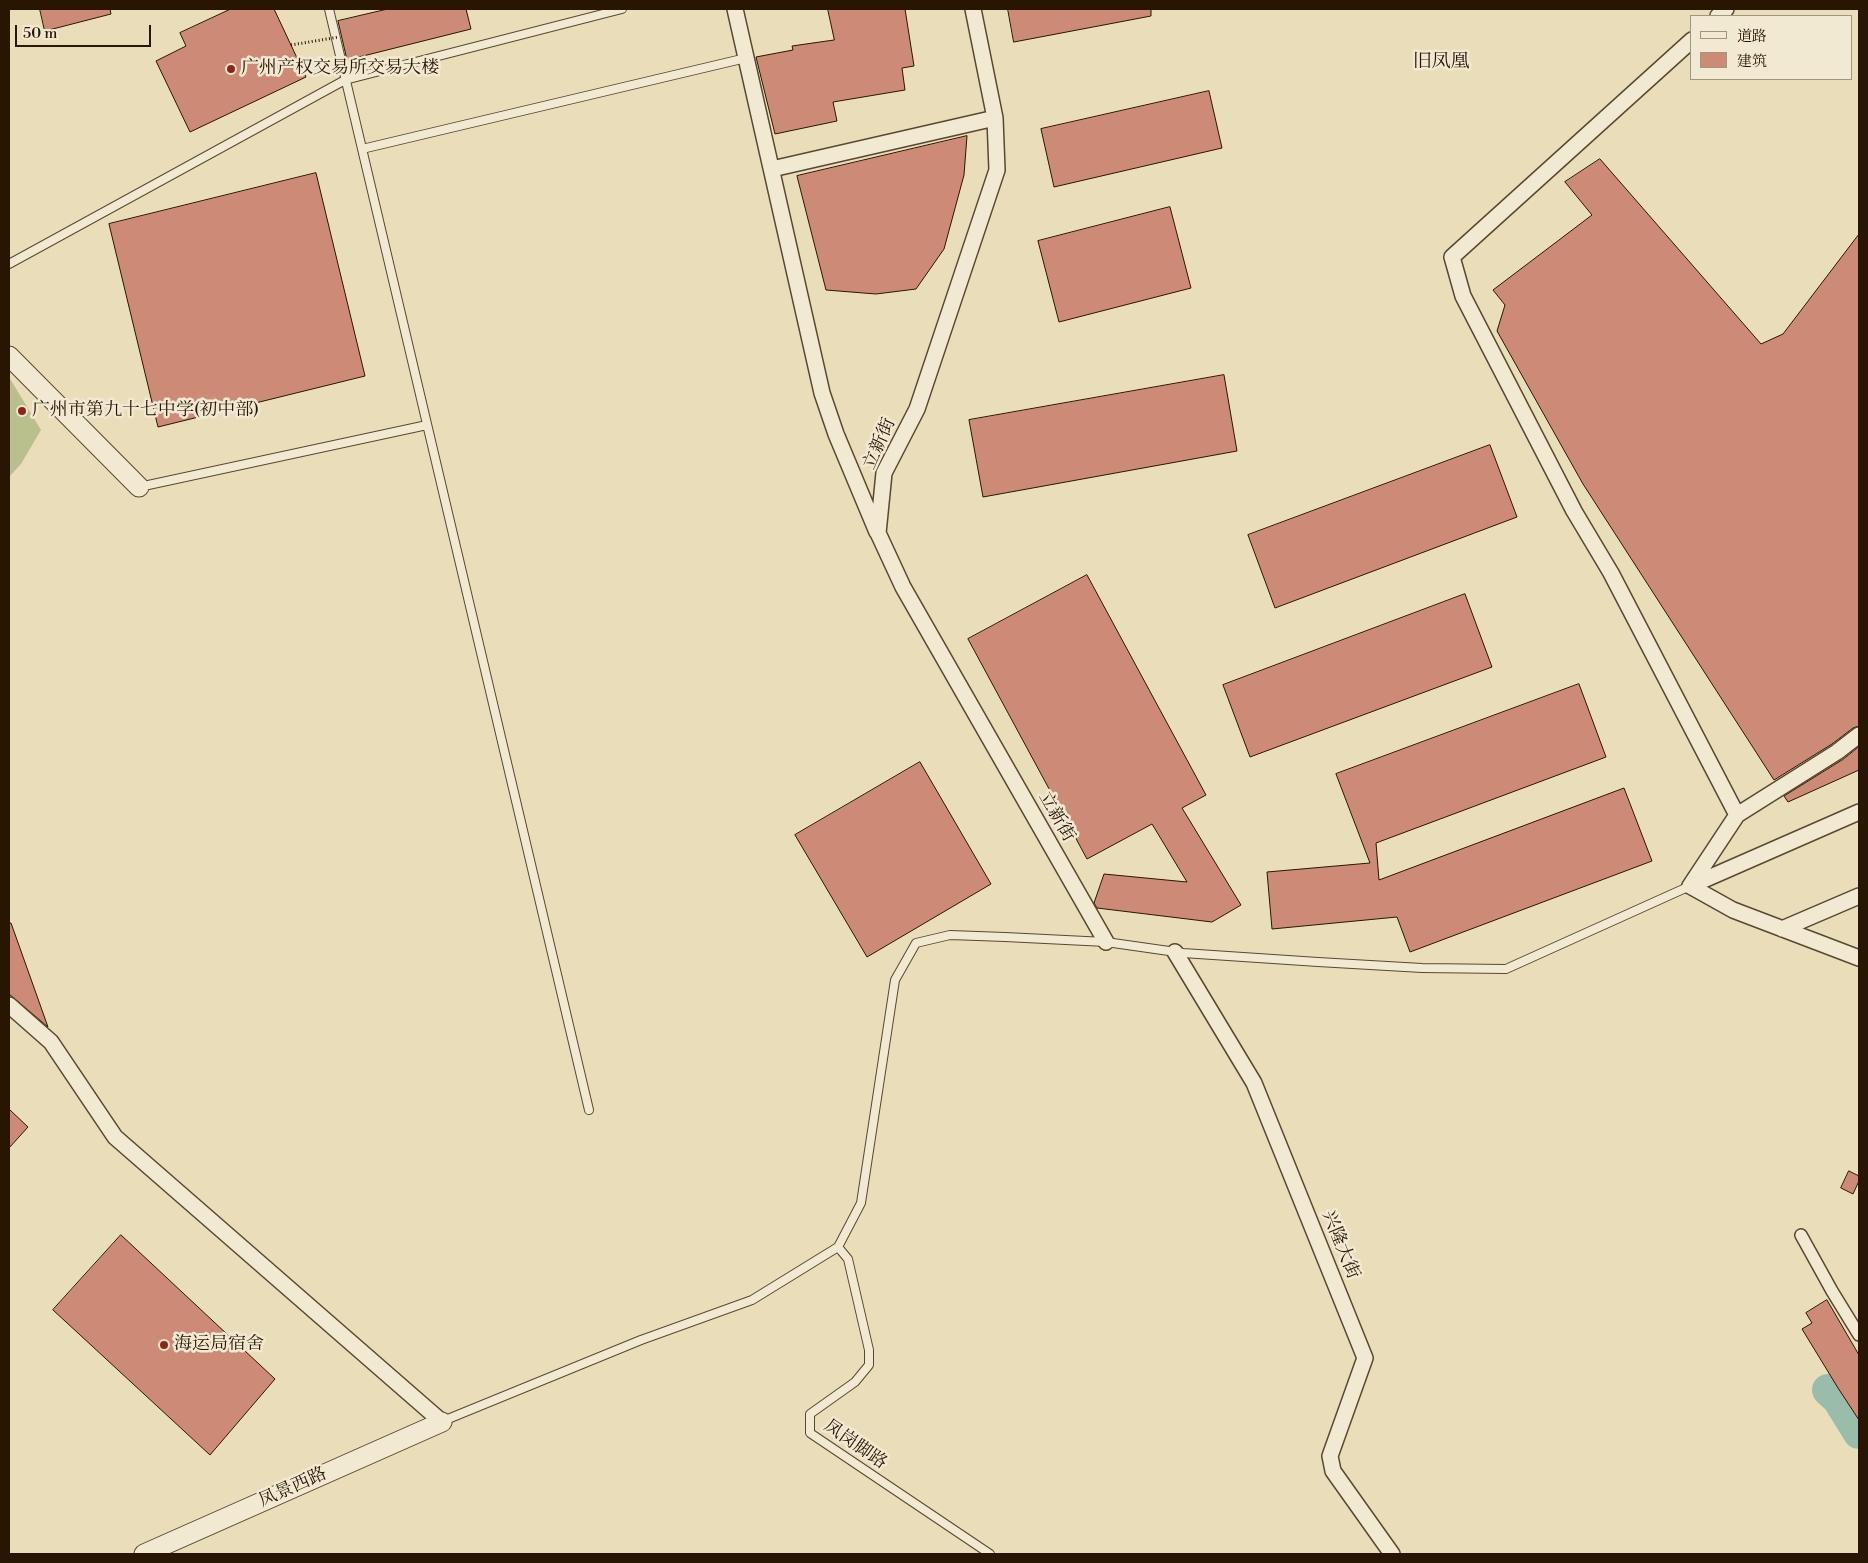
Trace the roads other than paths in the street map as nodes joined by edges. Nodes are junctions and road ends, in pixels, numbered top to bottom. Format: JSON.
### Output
{"nodes":[{"id":1,"x":329,"y":9,"type":"edge"},
{"id":2,"x":622,"y":9,"type":"edge"},
{"id":3,"x":735,"y":9,"type":"edge"},
{"id":4,"x":973,"y":9,"type":"edge"},
{"id":5,"x":1690,"y":42,"type":"edge"},
{"id":6,"x":746,"y":58,"type":"junction"},
{"id":7,"x":345,"y":80,"type":"junction"},
{"id":8,"x":995,"y":118,"type":"junction"},
{"id":9,"x":362,"y":149,"type":"junction"},
{"id":10,"x":772,"y":169,"type":"junction"},
{"id":11,"x":9,"y":264,"type":"edge"},
{"id":12,"x":9,"y":356,"type":"edge"},
{"id":13,"x":427,"y":426,"type":"junction"},
{"id":14,"x":139,"y":487,"type":"joint"},
{"id":15,"x":878,"y":533,"type":"junction"},
{"id":16,"x":1859,"y":735,"type":"edge"},
{"id":17,"x":1859,"y":812,"type":"edge"},
{"id":18,"x":1737,"y":815,"type":"junction"},
{"id":19,"x":1690,"y":886,"type":"junction"},
{"id":20,"x":1859,"y":896,"type":"edge"},
{"id":21,"x":1782,"y":930,"type":"junction"},
{"id":22,"x":1106,"y":942,"type":"junction"},
{"id":23,"x":1175,"y":952,"type":"junction"},
{"id":24,"x":1859,"y":958,"type":"edge"},
{"id":25,"x":9,"y":1005,"type":"edge"},
{"id":26,"x":589,"y":1110,"type":"dead end"},
{"id":27,"x":1801,"y":1235,"type":"dead end"},
{"id":28,"x":838,"y":1247,"type":"junction"},
{"id":29,"x":1859,"y":1334,"type":"edge"},
{"id":30,"x":442,"y":1422,"type":"junction"},
{"id":31,"x":144,"y":1554,"type":"edge"},
{"id":32,"x":990,"y":1554,"type":"edge"},
{"id":33,"x":1392,"y":1554,"type":"edge"}],
"edges":[{"from":1,"to":7,"type":"lane"},
{"from":2,"to":7,"type":"lane"},
{"from":3,"to":6,"type":"street"},
{"from":4,"to":8,"type":"street","name":"立新街"},
{"from":5,"to":18,"type":"street"},
{"from":6,"to":9,"type":"lane"},
{"from":6,"to":10,"type":"street"},
{"from":7,"to":9,"type":"lane"},
{"from":7,"to":11,"type":"lane"},
{"from":8,"to":10,"type":"street"},
{"from":8,"to":15,"type":"street","name":"立新街"},
{"from":9,"to":13,"type":"lane"},
{"from":10,"to":15,"type":"street"},
{"from":12,"to":14,"type":"street"},
{"from":13,"to":14,"type":"lane"},
{"from":13,"to":26,"type":"lane"},
{"from":15,"to":22,"type":"street","name":"立新街"},
{"from":16,"to":18,"type":"street"},
{"from":17,"to":19,"type":"street"},
{"from":18,"to":19,"type":"street"},
{"from":19,"to":21,"type":"street"},
{"from":19,"to":23,"type":"lane"},
{"from":20,"to":21,"type":"street"},
{"from":21,"to":24,"type":"street"},
{"from":22,"to":23,"type":"lane"},
{"from":22,"to":28,"type":"lane"},
{"from":23,"to":33,"type":"street","name":"兴隆大街"},
{"from":25,"to":30,"type":"street"},
{"from":27,"to":29,"type":"street"},
{"from":28,"to":30,"type":"lane"},
{"from":28,"to":32,"type":"lane","name":"凤岗脚路"},
{"from":30,"to":31,"type":"street","name":"凤景西路"}]}
